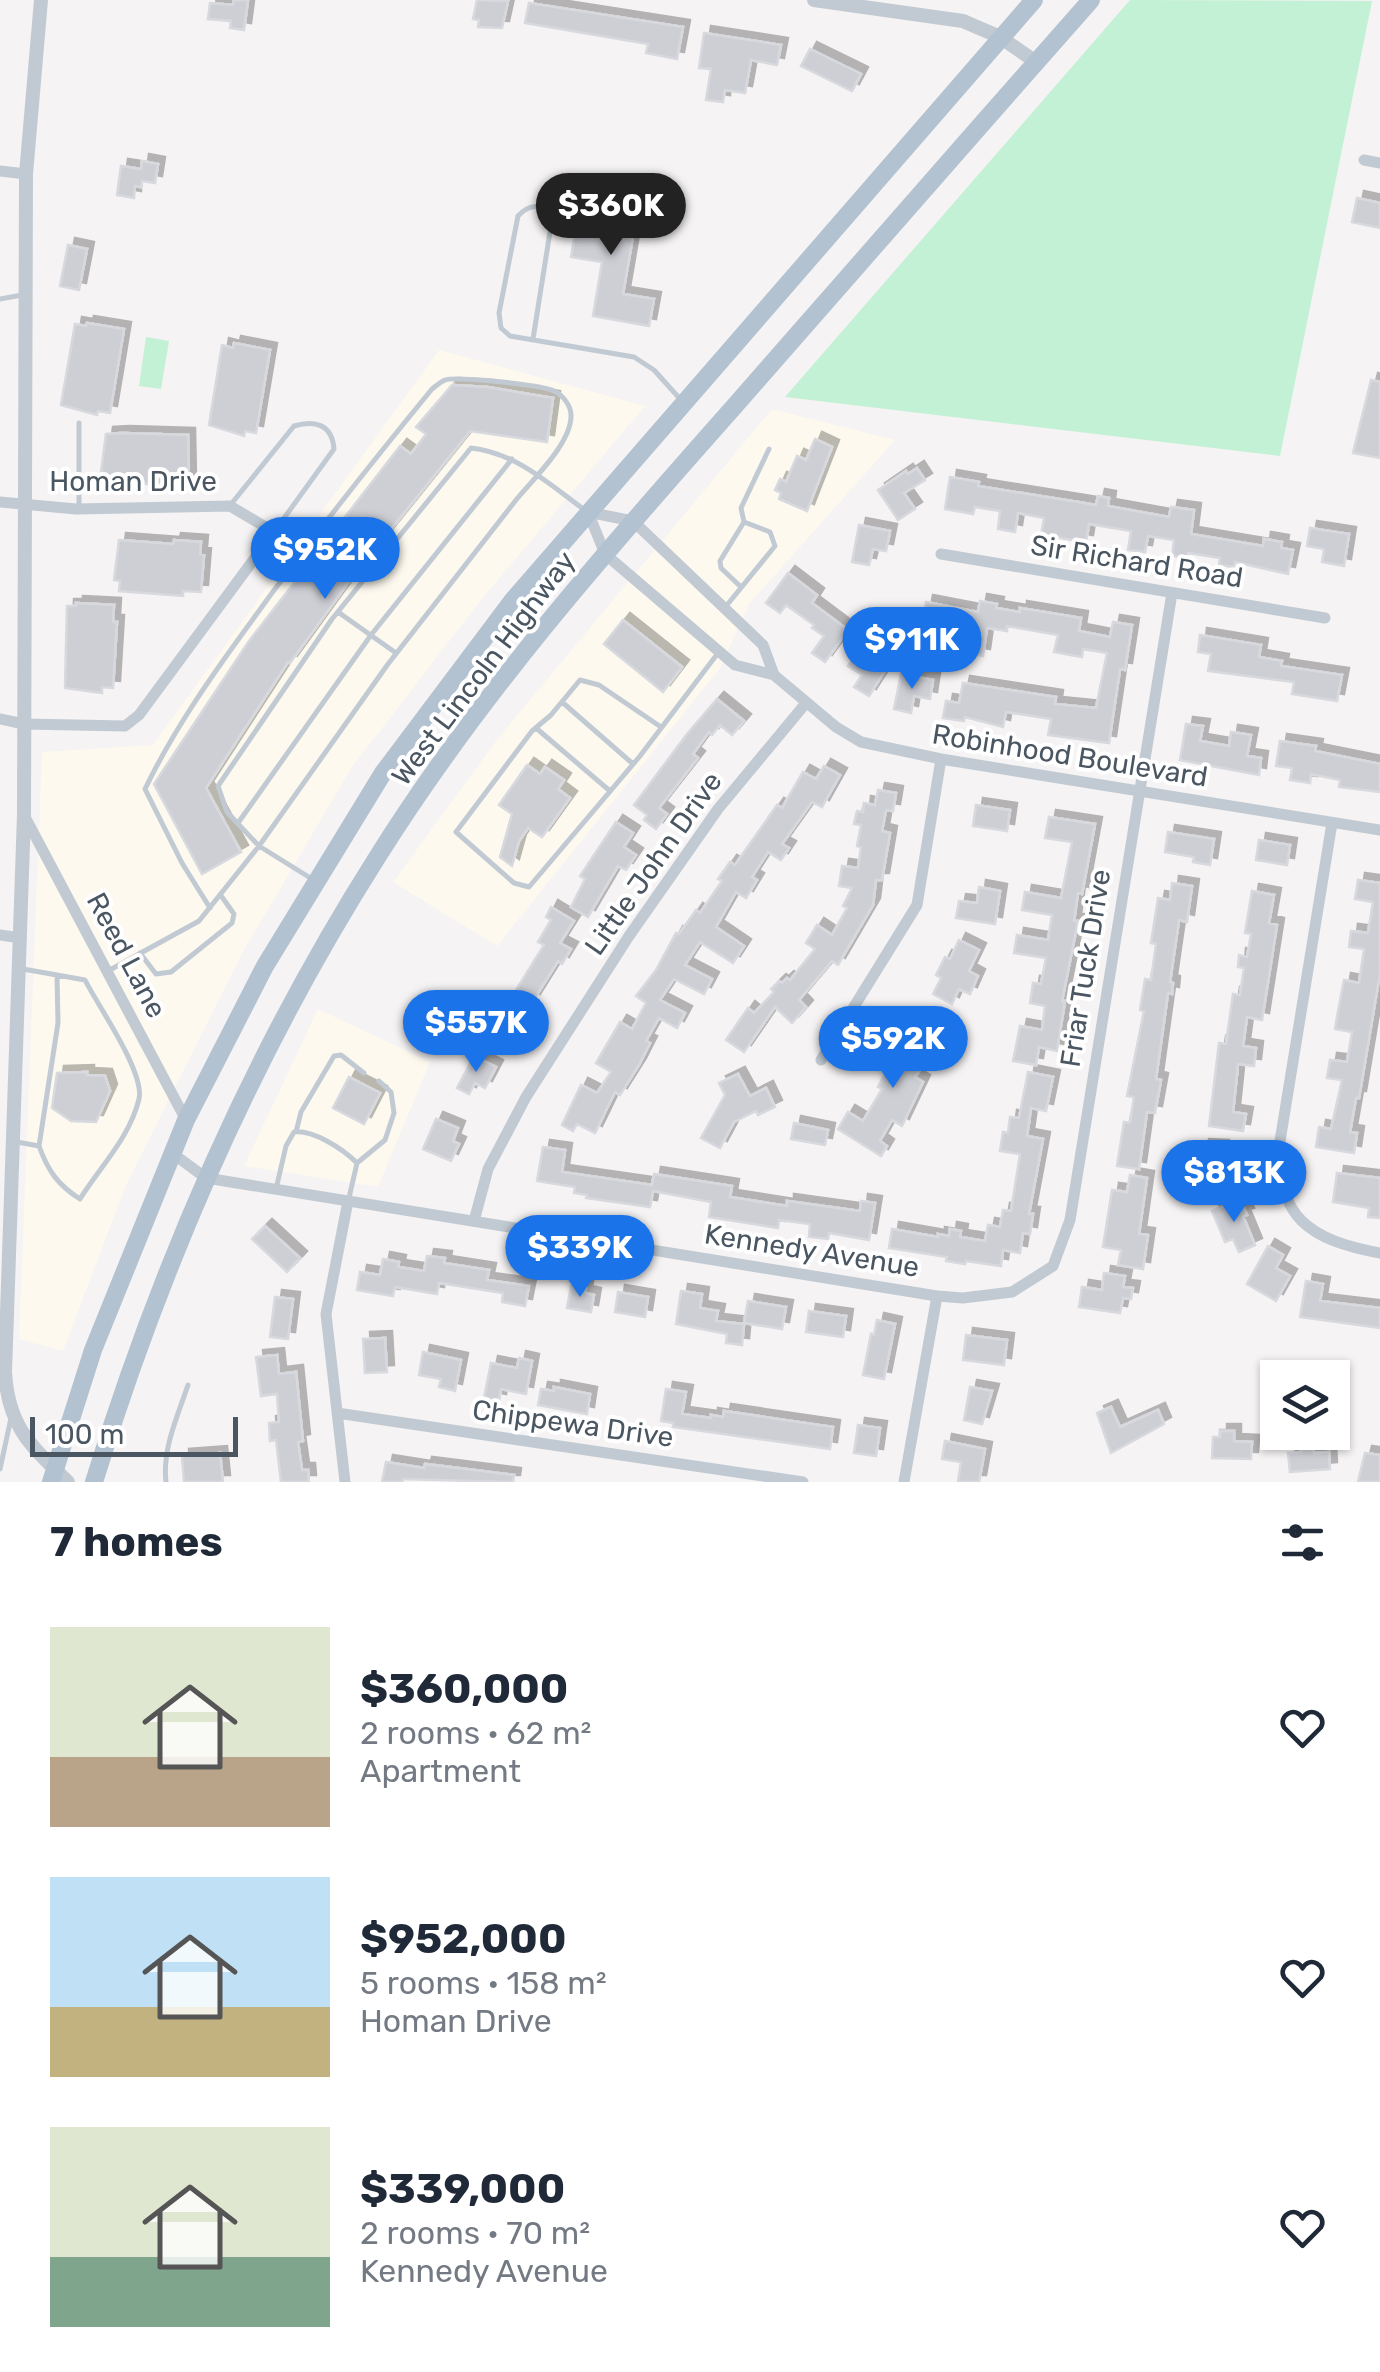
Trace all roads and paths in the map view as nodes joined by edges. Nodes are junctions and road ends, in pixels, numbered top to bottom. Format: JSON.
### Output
{"nodes":[{"id":1,"x":41,"y":0,"type":"edge"},
{"id":2,"x":814,"y":0,"type":"edge"},
{"id":3,"x":1034,"y":0,"type":"edge"},
{"id":4,"x":1091,"y":0,"type":"edge"},
{"id":5,"x":1000,"y":37,"type":"junction"},
{"id":6,"x":1036,"y":62,"type":"junction"},
{"id":7,"x":1364,"y":160,"type":"dead end"},
{"id":8,"x":1380,"y":163,"type":"edge"},
{"id":9,"x":0,"y":172,"type":"edge"},
{"id":10,"x":26,"y":174,"type":"junction"},
{"id":11,"x":25,"y":295,"type":"junction"},
{"id":12,"x":0,"y":299,"type":"edge"},
{"id":13,"x":534,"y":339,"type":"junction"},
{"id":14,"x":683,"y":402,"type":"junction"},
{"id":15,"x":79,"y":423,"type":"dead end"},
{"id":16,"x":769,"y":449,"type":"dead end"},
{"id":17,"x":512,"y":459,"type":"junction"},
{"id":18,"x":537,"y":475,"type":"junction"},
{"id":19,"x":0,"y":502,"type":"edge"},
{"id":20,"x":24,"y":506,"type":"junction"},
{"id":21,"x":230,"y":506,"type":"junction"},
{"id":22,"x":79,"y":509,"type":"junction"},
{"id":23,"x":588,"y":512,"type":"junction"},
{"id":24,"x":633,"y":521,"type":"junction"},
{"id":25,"x":744,"y":522,"type":"junction"},
{"id":26,"x":274,"y":532,"type":"junction"},
{"id":27,"x":605,"y":554,"type":"junction"},
{"id":28,"x":941,"y":554,"type":"dead end"},
{"id":29,"x":742,"y":587,"type":"junction"},
{"id":30,"x":1172,"y":593,"type":"junction"},
{"id":31,"x":725,"y":608,"type":"junction"},
{"id":32,"x":338,"y":612,"type":"junction"},
{"id":33,"x":1326,"y":618,"type":"dead end"},
{"id":34,"x":371,"y":635,"type":"junction"},
{"id":35,"x":719,"y":650,"type":"junction"},
{"id":36,"x":396,"y":653,"type":"junction"},
{"id":37,"x":774,"y":675,"type":"junction"},
{"id":38,"x":562,"y":702,"type":"junction"},
{"id":39,"x":806,"y":703,"type":"junction"},
{"id":40,"x":0,"y":719,"type":"edge"},
{"id":41,"x":24,"y":724,"type":"junction"},
{"id":42,"x":535,"y":728,"type":"junction"},
{"id":43,"x":661,"y":728,"type":"junction"},
{"id":44,"x":940,"y":759,"type":"junction"},
{"id":45,"x":633,"y":764,"type":"junction"},
{"id":46,"x":610,"y":791,"type":"junction"},
{"id":47,"x":1140,"y":792,"type":"junction"},
{"id":48,"x":24,"y":814,"type":"junction"},
{"id":49,"x":1332,"y":822,"type":"junction"},
{"id":50,"x":238,"y":824,"type":"junction"},
{"id":51,"x":1380,"y":830,"type":"edge"},
{"id":52,"x":259,"y":846,"type":"junction"},
{"id":53,"x":314,"y":880,"type":"junction"},
{"id":54,"x":221,"y":896,"type":"junction"},
{"id":55,"x":210,"y":908,"type":"junction"},
{"id":56,"x":0,"y":935,"type":"edge"},
{"id":57,"x":21,"y":938,"type":"junction"},
{"id":58,"x":140,"y":953,"type":"junction"},
{"id":59,"x":20,"y":968,"type":"junction"},
{"id":60,"x":108,"y":971,"type":"junction"},
{"id":61,"x":57,"y":976,"type":"junction"},
{"id":62,"x":821,"y":1060,"type":"dead end"},
{"id":63,"x":364,"y":1072,"type":"dead end"},
{"id":64,"x":378,"y":1081,"type":"dead end"},
{"id":65,"x":186,"y":1120,"type":"junction"},
{"id":66,"x":296,"y":1132,"type":"junction"},
{"id":67,"x":5,"y":1140,"type":"edge"},
{"id":68,"x":39,"y":1146,"type":"junction"},
{"id":69,"x":172,"y":1153,"type":"junction"},
{"id":70,"x":357,"y":1163,"type":"junction"},
{"id":71,"x":206,"y":1178,"type":"junction"},
{"id":72,"x":276,"y":1189,"type":"junction"},
{"id":73,"x":348,"y":1201,"type":"junction"},
{"id":74,"x":474,"y":1221,"type":"junction"},
{"id":75,"x":1380,"y":1253,"type":"edge"},
{"id":76,"x":937,"y":1296,"type":"junction"},
{"id":77,"x":978,"y":1298,"type":"joint"},
{"id":78,"x":188,"y":1385,"type":"dead end"},
{"id":79,"x":336,"y":1413,"type":"junction"},
{"id":80,"x":12,"y":1415,"type":"junction"},
{"id":81,"x":0,"y":1468,"type":"edge"},
{"id":82,"x":58,"y":1478,"type":"edge"},
{"id":83,"x":94,"y":1482,"type":"edge"},
{"id":84,"x":166,"y":1482,"type":"edge"},
{"id":85,"x":345,"y":1482,"type":"edge"},
{"id":86,"x":803,"y":1482,"type":"edge"},
{"id":87,"x":904,"y":1482,"type":"edge"}],
"edges":[{"from":1,"to":10,"type":"street"},
{"from":2,"to":5,"type":"street"},
{"from":3,"to":5,"type":"main road","name":"West Lincoln Highway"},
{"from":4,"to":6,"type":"main road","name":"West Lincoln Highway"},
{"from":5,"to":6,"type":"street"},
{"from":5,"to":14,"type":"main road","name":"West Lincoln Highway"},
{"from":6,"to":24,"type":"main road","name":"West Lincoln Highway"},
{"from":7,"to":8,"type":"street"},
{"from":9,"to":10,"type":"street"},
{"from":10,"to":11,"type":"street"},
{"from":11,"to":12,"type":"lane"},
{"from":11,"to":20,"type":"street"},
{"from":13,"to":13,"type":"lane"},
{"from":13,"to":14,"type":"lane"},
{"from":14,"to":23,"type":"main road","name":"West Lincoln Highway"},
{"from":15,"to":22,"type":"lane"},
{"from":16,"to":25,"type":"lane"},
{"from":17,"to":18,"type":"lane"},
{"from":17,"to":32,"type":"lane"},
{"from":17,"to":34,"type":"lane"},
{"from":18,"to":23,"type":"lane"},
{"from":18,"to":36,"type":"lane"},
{"from":18,"to":55,"type":"lane"},
{"from":19,"to":20,"type":"street","name":"Homan Drive"},
{"from":20,"to":22,"type":"street","name":"Homan Drive"},
{"from":20,"to":41,"type":"street"},
{"from":21,"to":22,"type":"street","name":"Homan Drive"},
{"from":21,"to":26,"type":"street","name":"Homan Drive"},
{"from":21,"to":26,"type":"lane"},
{"from":23,"to":24,"type":"street"},
{"from":23,"to":27,"type":"street","name":"Robinhood Boulevard"},
{"from":23,"to":53,"type":"main road","name":"West Lincoln Highway"},
{"from":24,"to":27,"type":"main road","name":"West Lincoln Highway"},
{"from":24,"to":31,"type":"street","name":"Robinhood Boulevard"},
{"from":25,"to":29,"type":"lane"},
{"from":25,"to":29,"type":"lane"},
{"from":26,"to":41,"type":"street"},
{"from":27,"to":35,"type":"street","name":"Robinhood Boulevard"},
{"from":27,"to":71,"type":"main road","name":"West Lincoln Highway"},
{"from":28,"to":30,"type":"street","name":"Sir Richard Road"},
{"from":29,"to":31,"type":"lane"},
{"from":30,"to":33,"type":"street","name":"Sir Richard Road"},
{"from":30,"to":47,"type":"street","name":"Friar Tuck Drive"},
{"from":31,"to":37,"type":"street","name":"Robinhood Boulevard"},
{"from":32,"to":34,"type":"lane"},
{"from":32,"to":50,"type":"lane"},
{"from":34,"to":36,"type":"lane"},
{"from":34,"to":50,"type":"lane"},
{"from":35,"to":37,"type":"street","name":"Robinhood Boulevard"},
{"from":35,"to":43,"type":"lane"},
{"from":36,"to":52,"type":"lane"},
{"from":37,"to":39,"type":"street","name":"Robinhood Boulevard"},
{"from":38,"to":42,"type":"lane"},
{"from":38,"to":43,"type":"lane"},
{"from":38,"to":45,"type":"lane"},
{"from":39,"to":44,"type":"street","name":"Robinhood Boulevard"},
{"from":39,"to":74,"type":"street","name":"Little John Drive"},
{"from":40,"to":41,"type":"street"},
{"from":41,"to":48,"type":"street"},
{"from":42,"to":46,"type":"lane"},
{"from":42,"to":46,"type":"lane"},
{"from":43,"to":45,"type":"lane"},
{"from":44,"to":47,"type":"street","name":"Robinhood Boulevard"},
{"from":44,"to":62,"type":"street"},
{"from":45,"to":46,"type":"lane"},
{"from":47,"to":49,"type":"street","name":"Robinhood Boulevard"},
{"from":47,"to":77,"type":"street","name":"Friar Tuck Drive"},
{"from":48,"to":57,"type":"street"},
{"from":48,"to":60,"type":"street","name":"Reed Lane"},
{"from":49,"to":51,"type":"street","name":"Robinhood Boulevard"},
{"from":49,"to":75,"type":"street"},
{"from":50,"to":52,"type":"lane"},
{"from":52,"to":53,"type":"lane"},
{"from":52,"to":54,"type":"lane"},
{"from":53,"to":65,"type":"main road","name":"West Lincoln Highway"},
{"from":54,"to":55,"type":"lane"},
{"from":54,"to":58,"type":"lane"},
{"from":55,"to":58,"type":"lane"},
{"from":56,"to":57,"type":"street"},
{"from":57,"to":59,"type":"street"},
{"from":58,"to":60,"type":"lane"},
{"from":59,"to":61,"type":"lane"},
{"from":59,"to":67,"type":"street"},
{"from":60,"to":65,"type":"street","name":"Reed Lane"},
{"from":61,"to":68,"type":"lane"},
{"from":61,"to":68,"type":"lane"},
{"from":63,"to":66,"type":"lane"},
{"from":64,"to":70,"type":"lane"},
{"from":65,"to":69,"type":"main road","name":"West Lincoln Highway"},
{"from":66,"to":70,"type":"lane"},
{"from":66,"to":72,"type":"lane"},
{"from":67,"to":68,"type":"lane"},
{"from":67,"to":80,"type":"street"},
{"from":69,"to":71,"type":"street","name":"Kennedy Avenue"},
{"from":69,"to":82,"type":"main road","name":"West Lincoln Highway"},
{"from":70,"to":73,"type":"lane"},
{"from":71,"to":72,"type":"street","name":"Kennedy Avenue"},
{"from":71,"to":83,"type":"main road","name":"West Lincoln Highway"},
{"from":72,"to":73,"type":"street","name":"Kennedy Avenue"},
{"from":73,"to":74,"type":"street","name":"Kennedy Avenue"},
{"from":73,"to":79,"type":"street"},
{"from":74,"to":76,"type":"street","name":"Kennedy Avenue"},
{"from":76,"to":77,"type":"street","name":"Kennedy Avenue"},
{"from":76,"to":87,"type":"street"},
{"from":78,"to":84,"type":"lane"},
{"from":79,"to":85,"type":"street"},
{"from":79,"to":86,"type":"street","name":"Chippewa Drive"},
{"from":80,"to":81,"type":"lane"},
{"from":80,"to":82,"type":"street"}]}
